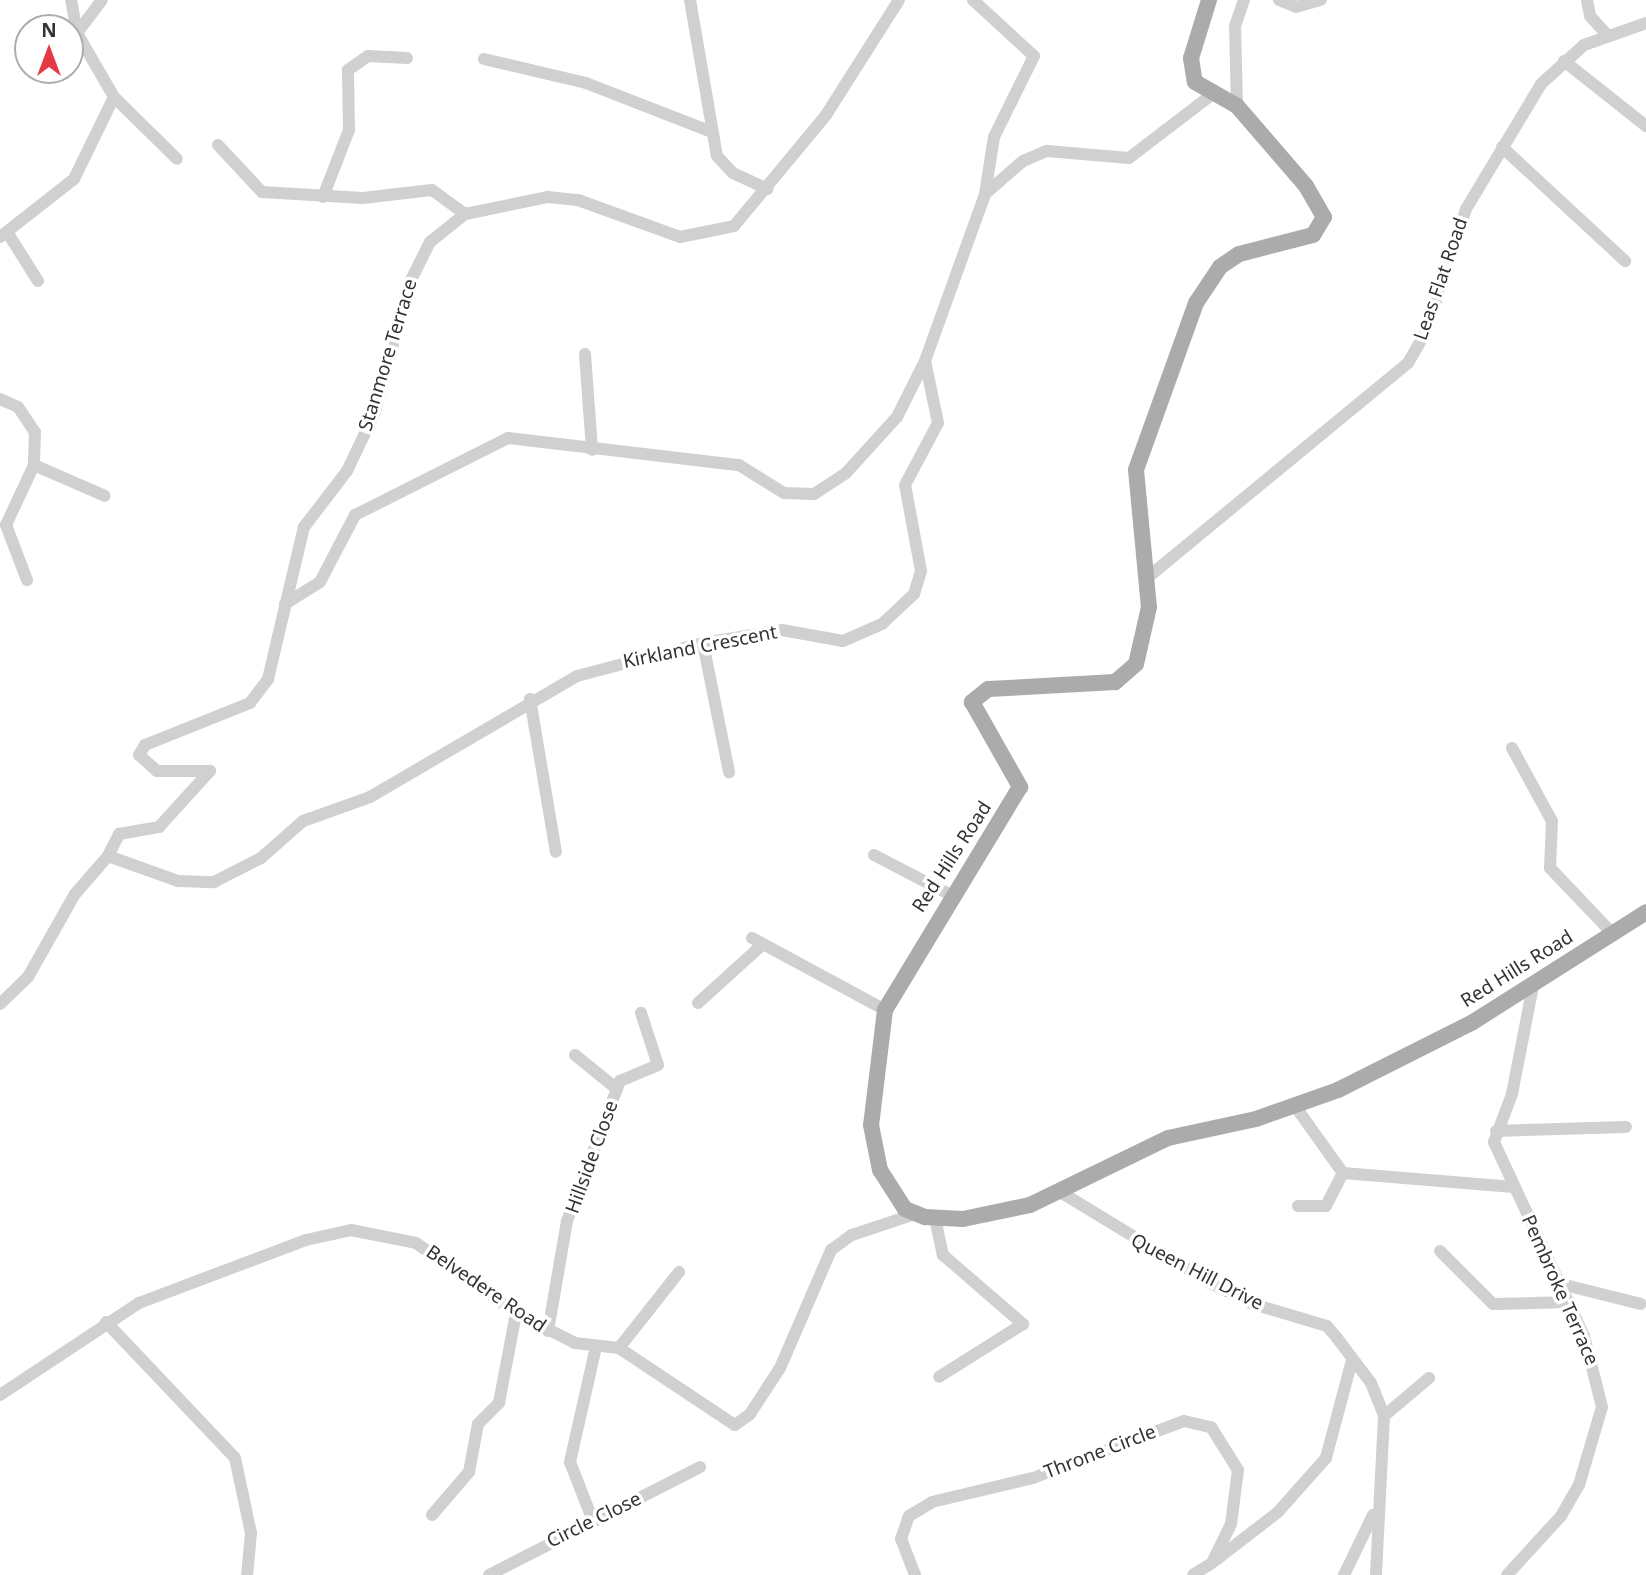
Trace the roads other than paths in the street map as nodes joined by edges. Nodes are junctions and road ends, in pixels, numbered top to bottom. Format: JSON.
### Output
{"nodes":[{"id":1,"x":102,"y":0,"type":"edge"},
{"id":2,"x":690,"y":0,"type":"edge"},
{"id":3,"x":900,"y":0,"type":"edge"},
{"id":4,"x":973,"y":0,"type":"edge"},
{"id":5,"x":1209,"y":0,"type":"edge"},
{"id":6,"x":1244,"y":0,"type":"edge"},
{"id":7,"x":1279,"y":0,"type":"edge"},
{"id":8,"x":1321,"y":0,"type":"edge"},
{"id":9,"x":1587,"y":0,"type":"edge"},
{"id":10,"x":1646,"y":23,"type":"edge"},
{"id":11,"x":84,"y":24,"type":"edge"},
{"id":12,"x":1608,"y":36,"type":"junction"},
{"id":13,"x":84,"y":45,"type":"edge"},
{"id":14,"x":407,"y":58,"type":"dead end"},
{"id":15,"x":484,"y":58,"type":"dead end"},
{"id":16,"x":1564,"y":61,"type":"junction"},
{"id":17,"x":1210,"y":96,"type":"junction"},
{"id":18,"x":114,"y":97,"type":"junction"},
{"id":19,"x":1237,"y":106,"type":"junction"},
{"id":20,"x":1646,"y":126,"type":"edge"},
{"id":21,"x":709,"y":131,"type":"junction"},
{"id":22,"x":218,"y":145,"type":"dead end"},
{"id":23,"x":1502,"y":147,"type":"junction"},
{"id":24,"x":177,"y":159,"type":"dead end"},
{"id":25,"x":766,"y":190,"type":"junction"},
{"id":26,"x":985,"y":194,"type":"junction"},
{"id":27,"x":323,"y":197,"type":"junction"},
{"id":28,"x":464,"y":214,"type":"junction"},
{"id":29,"x":3,"y":235,"type":"edge"},
{"id":30,"x":1625,"y":261,"type":"dead end"},
{"id":31,"x":38,"y":281,"type":"dead end"},
{"id":32,"x":585,"y":354,"type":"dead end"},
{"id":33,"x":925,"y":361,"type":"junction"},
{"id":34,"x":0,"y":398,"type":"edge"},
{"id":35,"x":592,"y":450,"type":"junction"},
{"id":36,"x":34,"y":465,"type":"junction"},
{"id":37,"x":105,"y":496,"type":"dead end"},
{"id":38,"x":1147,"y":578,"type":"junction"},
{"id":39,"x":27,"y":580,"type":"dead end"},
{"id":40,"x":285,"y":604,"type":"junction"},
{"id":41,"x":703,"y":643,"type":"junction"},
{"id":42,"x":530,"y":699,"type":"junction"},
{"id":43,"x":1512,"y":748,"type":"dead end"},
{"id":44,"x":729,"y":772,"type":"dead end"},
{"id":45,"x":556,"y":852,"type":"dead end"},
{"id":46,"x":874,"y":855,"type":"dead end"},
{"id":47,"x":108,"y":856,"type":"junction"},
{"id":48,"x":951,"y":895,"type":"junction"},
{"id":49,"x":1646,"y":912,"type":"edge"},
{"id":50,"x":1613,"y":934,"type":"junction"},
{"id":51,"x":1532,"y":986,"type":"junction"},
{"id":52,"x":698,"y":1003,"type":"dead end"},
{"id":53,"x":0,"y":1004,"type":"edge"},
{"id":54,"x":885,"y":1010,"type":"junction"},
{"id":55,"x":640,"y":1013,"type":"dead end"},
{"id":56,"x":575,"y":1055,"type":"dead end"},
{"id":57,"x":617,"y":1089,"type":"junction"},
{"id":58,"x":1295,"y":1107,"type":"junction"},
{"id":59,"x":1626,"y":1127,"type":"dead end"},
{"id":60,"x":1496,"y":1131,"type":"junction"},
{"id":61,"x":1343,"y":1173,"type":"junction"},
{"id":62,"x":1513,"y":1187,"type":"junction"},
{"id":63,"x":1062,"y":1193,"type":"junction"},
{"id":64,"x":1298,"y":1206,"type":"dead end"},
{"id":65,"x":915,"y":1214,"type":"junction"},
{"id":66,"x":935,"y":1219,"type":"junction"},
{"id":67,"x":1440,"y":1251,"type":"dead end"},
{"id":68,"x":679,"y":1272,"type":"dead end"},
{"id":69,"x":1561,"y":1284,"type":"junction"},
{"id":70,"x":1570,"y":1302,"type":"junction"},
{"id":71,"x":1641,"y":1304,"type":"dead end"},
{"id":72,"x":516,"y":1313,"type":"junction"},
{"id":73,"x":106,"y":1322,"type":"junction"},
{"id":74,"x":548,"y":1331,"type":"junction"},
{"id":75,"x":596,"y":1347,"type":"junction"},
{"id":76,"x":619,"y":1349,"type":"junction"},
{"id":77,"x":1352,"y":1360,"type":"junction"},
{"id":78,"x":939,"y":1377,"type":"dead end"},
{"id":79,"x":1429,"y":1378,"type":"dead end"},
{"id":80,"x":0,"y":1395,"type":"edge"},
{"id":81,"x":1384,"y":1416,"type":"junction"},
{"id":82,"x":700,"y":1468,"type":"dead end"},
{"id":83,"x":1374,"y":1512,"type":"junction"},
{"id":84,"x":432,"y":1516,"type":"dead end"},
{"id":85,"x":593,"y":1521,"type":"junction"},
{"id":86,"x":1212,"y":1563,"type":"junction"},
{"id":87,"x":247,"y":1575,"type":"edge"},
{"id":88,"x":489,"y":1575,"type":"edge"},
{"id":89,"x":915,"y":1575,"type":"edge"},
{"id":90,"x":1193,"y":1575,"type":"edge"},
{"id":91,"x":1344,"y":1575,"type":"edge"},
{"id":92,"x":1376,"y":1575,"type":"edge"},
{"id":93,"x":1507,"y":1575,"type":"edge"}],
"edges":[{"from":1,"to":11,"type":"street"},
{"from":2,"to":21,"type":"street"},
{"from":3,"to":25,"type":"street"},
{"from":4,"to":26,"type":"street"},
{"from":5,"to":17,"type":"main road"},
{"from":6,"to":19,"type":"street"},
{"from":7,"to":8,"type":"street"},
{"from":9,"to":12,"type":"street"},
{"from":10,"to":12,"type":"street","name":"Leas Flat Road"},
{"from":12,"to":16,"type":"street","name":"Leas Flat Road"},
{"from":13,"to":18,"type":"street"},
{"from":14,"to":27,"type":"street"},
{"from":15,"to":21,"type":"street"},
{"from":16,"to":20,"type":"street"},
{"from":16,"to":23,"type":"street","name":"Leas Flat Road"},
{"from":17,"to":19,"type":"main road","name":"Red Hills Road"},
{"from":17,"to":26,"type":"street"},
{"from":18,"to":24,"type":"street"},
{"from":18,"to":29,"type":"street"},
{"from":19,"to":38,"type":"main road","name":"Red Hills Road"},
{"from":21,"to":25,"type":"street"},
{"from":22,"to":27,"type":"street"},
{"from":23,"to":30,"type":"street"},
{"from":23,"to":38,"type":"street","name":"Leas Flat Road"},
{"from":25,"to":28,"type":"street"},
{"from":26,"to":33,"type":"street"},
{"from":27,"to":28,"type":"street"},
{"from":28,"to":40,"type":"street","name":"Stanmore Terrace"},
{"from":29,"to":31,"type":"street"},
{"from":32,"to":35,"type":"street"},
{"from":33,"to":35,"type":"street"},
{"from":33,"to":41,"type":"street","name":"Kirkland Crescent"},
{"from":34,"to":36,"type":"street"},
{"from":35,"to":40,"type":"street"},
{"from":36,"to":37,"type":"street"},
{"from":36,"to":39,"type":"street"},
{"from":38,"to":48,"type":"main road","name":"Red Hills Road"},
{"from":40,"to":47,"type":"street","name":"Stanmore Terrace"},
{"from":41,"to":42,"type":"street","name":"Kirkland Crescent"},
{"from":41,"to":44,"type":"street"},
{"from":42,"to":45,"type":"street"},
{"from":42,"to":47,"type":"street","name":"Kirkland Crescent"},
{"from":43,"to":50,"type":"street"},
{"from":46,"to":48,"type":"street"},
{"from":47,"to":53,"type":"street"},
{"from":48,"to":54,"type":"main road","name":"Red Hills Road"},
{"from":49,"to":50,"type":"main road","name":"Red Hills Road"},
{"from":50,"to":51,"type":"main road","name":"Red Hills Road"},
{"from":51,"to":58,"type":"main road","name":"Red Hills Road"},
{"from":51,"to":60,"type":"street"},
{"from":52,"to":54,"type":"street"},
{"from":54,"to":65,"type":"main road","name":"Red Hills Road"},
{"from":55,"to":57,"type":"street","name":"Hillside Close"},
{"from":56,"to":57,"type":"street"},
{"from":57,"to":74,"type":"street","name":"Hillside Close"},
{"from":58,"to":61,"type":"street"},
{"from":58,"to":63,"type":"main road","name":"Red Hills Road"},
{"from":59,"to":60,"type":"street"},
{"from":60,"to":62,"type":"street","name":"Pembroke Terrace"},
{"from":61,"to":62,"type":"street"},
{"from":61,"to":64,"type":"street"},
{"from":62,"to":69,"type":"street","name":"Pembroke Terrace"},
{"from":63,"to":66,"type":"main road","name":"Red Hills Road"},
{"from":63,"to":77,"type":"street","name":"Queen Hill Drive"},
{"from":65,"to":66,"type":"main road","name":"Red Hills Road"},
{"from":65,"to":76,"type":"street","name":"Belvedere Road"},
{"from":66,"to":78,"type":"street"},
{"from":67,"to":70,"type":"street"},
{"from":68,"to":76,"type":"street"},
{"from":69,"to":70,"type":"street","name":"Pembroke Terrace"},
{"from":69,"to":71,"type":"street"},
{"from":70,"to":93,"type":"street","name":"Pembroke Terrace"},
{"from":72,"to":73,"type":"street","name":"Belvedere Road"},
{"from":72,"to":74,"type":"street","name":"Belvedere Road"},
{"from":72,"to":84,"type":"street"},
{"from":73,"to":80,"type":"street","name":"Belvedere Road"},
{"from":73,"to":87,"type":"street"},
{"from":74,"to":75,"type":"street","name":"Belvedere Road"},
{"from":75,"to":76,"type":"street","name":"Belvedere Road"},
{"from":75,"to":85,"type":"street"},
{"from":77,"to":81,"type":"street","name":"Queen Hill Drive"},
{"from":77,"to":86,"type":"street"},
{"from":79,"to":81,"type":"street"},
{"from":81,"to":83,"type":"street","name":"Queen Hill Drive"},
{"from":82,"to":85,"type":"street","name":"Circle Close"},
{"from":83,"to":91,"type":"street"},
{"from":83,"to":92,"type":"street","name":"Queen Hill Drive"},
{"from":85,"to":88,"type":"street","name":"Circle Close"},
{"from":86,"to":89,"type":"street","name":"Throne Circle"},
{"from":86,"to":90,"type":"street"}]}
